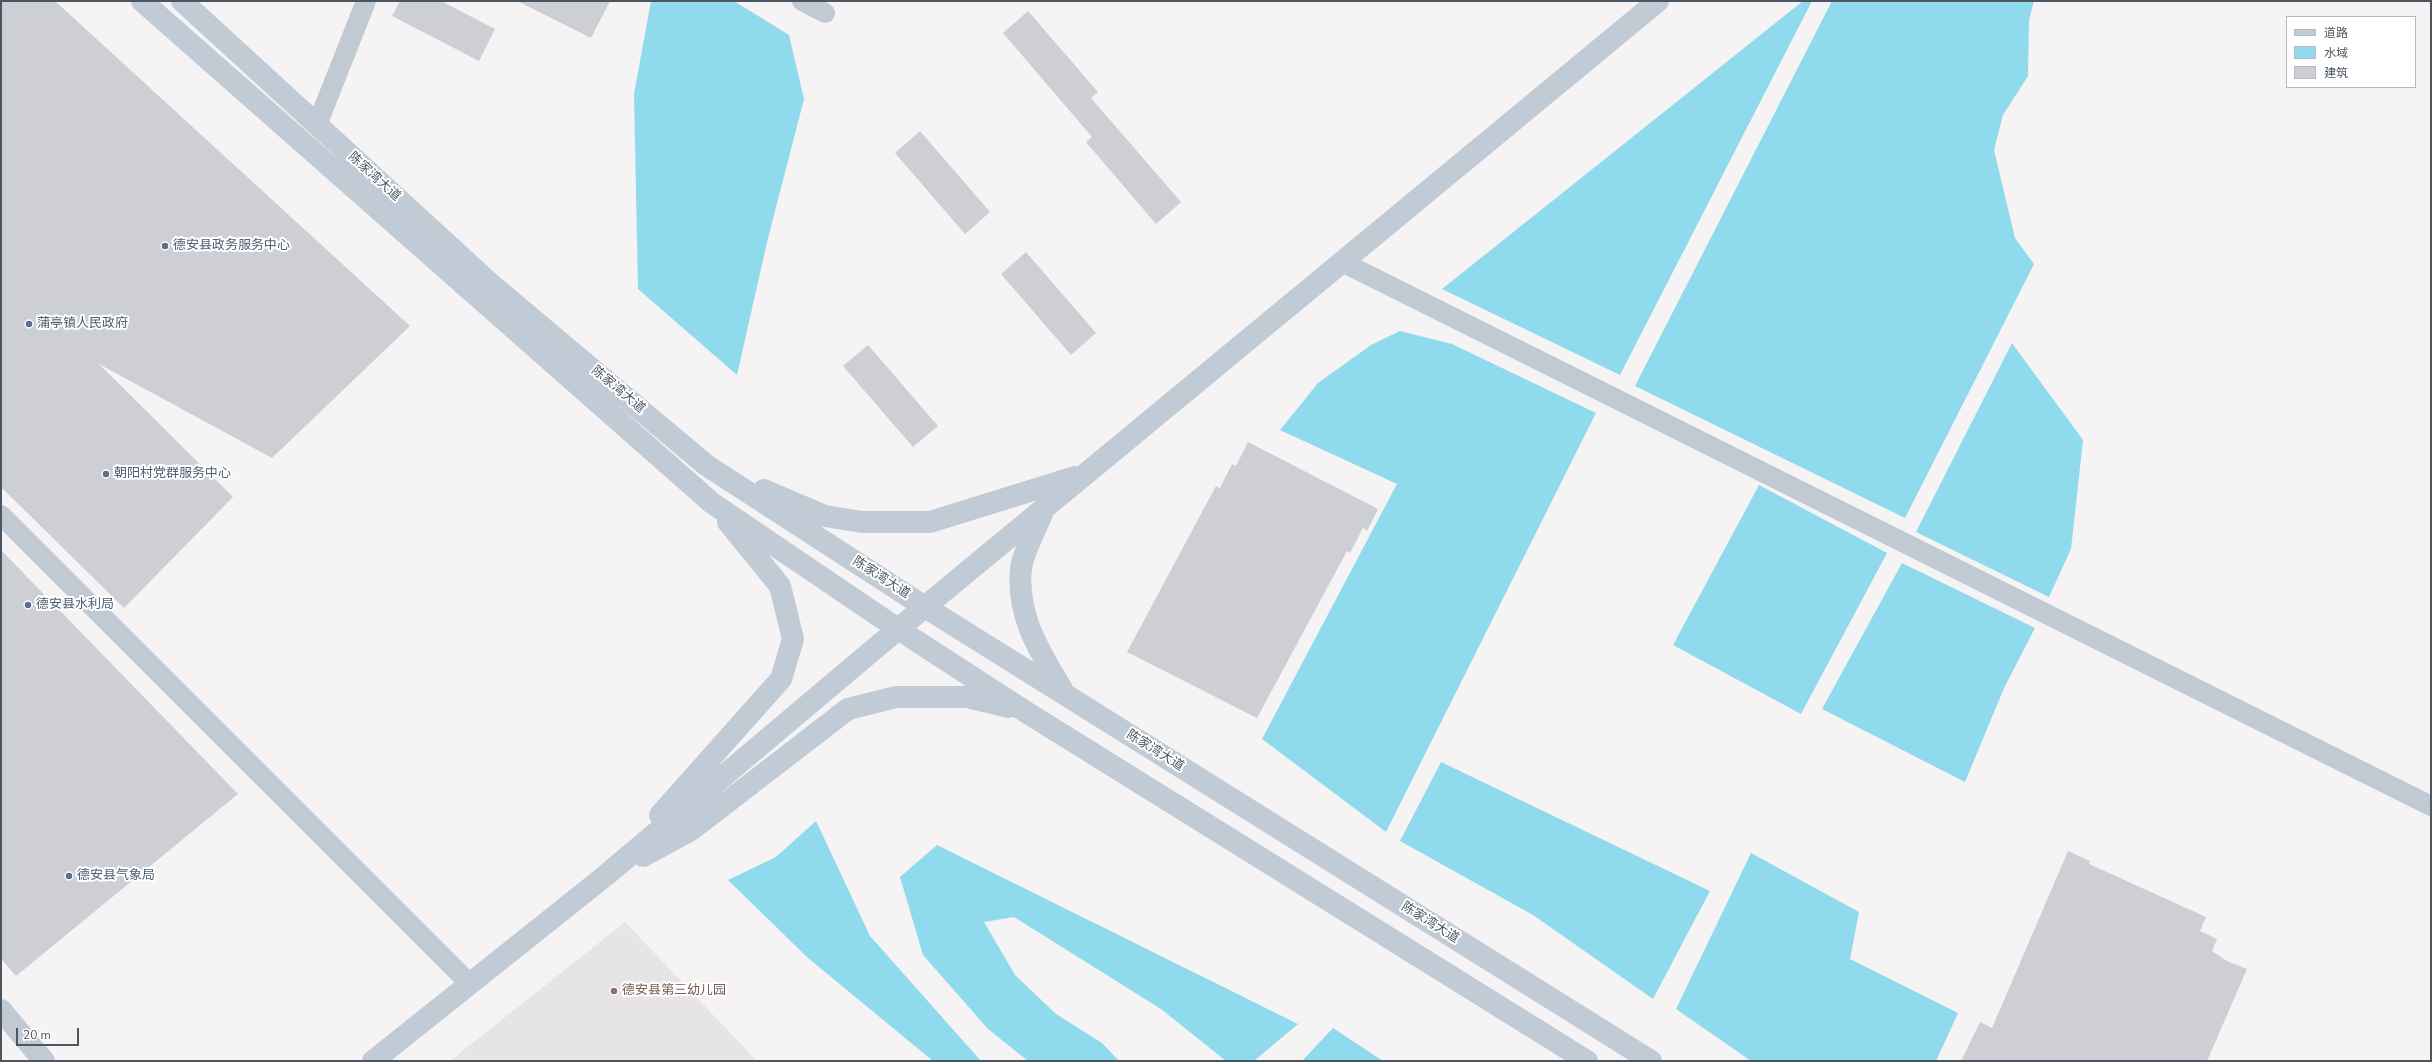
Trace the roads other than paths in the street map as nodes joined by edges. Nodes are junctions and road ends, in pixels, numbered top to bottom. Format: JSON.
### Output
{"nodes":[{"id":1,"x":142,"y":1,"type":"edge"},
{"id":2,"x":182,"y":1,"type":"edge"},
{"id":3,"x":366,"y":1,"type":"edge"},
{"id":4,"x":802,"y":1,"type":"edge"},
{"id":5,"x":1658,"y":1,"type":"edge"},
{"id":6,"x":824,"y":13,"type":"dead end"},
{"id":7,"x":317,"y":125,"type":"junction"},
{"id":8,"x":1342,"y":262,"type":"junction"},
{"id":9,"x":706,"y":465,"type":"junction"},
{"id":10,"x":1086,"y":474,"type":"junction"},
{"id":11,"x":712,"y":503,"type":"junction"},
{"id":12,"x":1044,"y":509,"type":"junction"},
{"id":13,"x":1,"y":515,"type":"edge"},
{"id":14,"x":925,"y":606,"type":"junction"},
{"id":15,"x":898,"y":629,"type":"junction"},
{"id":16,"x":1064,"y":694,"type":"junction"},
{"id":17,"x":1026,"y":712,"type":"junction"},
{"id":18,"x":2431,"y":806,"type":"edge"},
{"id":19,"x":605,"y":876,"type":"junction"},
{"id":20,"x":470,"y":984,"type":"junction"},
{"id":21,"x":1,"y":1010,"type":"edge"},
{"id":22,"x":44,"y":1061,"type":"edge"},
{"id":23,"x":373,"y":1061,"type":"edge"},
{"id":24,"x":1587,"y":1061,"type":"edge"},
{"id":25,"x":1651,"y":1061,"type":"edge"}],
"edges":[{"from":1,"to":11,"type":"main road","name":"陈家湾大道"},
{"from":2,"to":7,"type":"main road","name":"陈家湾大道"},
{"from":3,"to":7,"type":"street"},
{"from":4,"to":6,"type":"street"},
{"from":5,"to":8,"type":"main road"},
{"from":7,"to":9,"type":"main road","name":"陈家湾大道"},
{"from":8,"to":10,"type":"main road"},
{"from":8,"to":18,"type":"street"},
{"from":9,"to":10,"type":"main road"},
{"from":9,"to":14,"type":"main road","name":"陈家湾大道"},
{"from":10,"to":12,"type":"main road"},
{"from":11,"to":15,"type":"main road","name":"陈家湾大道"},
{"from":11,"to":19,"type":"main road"},
{"from":12,"to":14,"type":"main road"},
{"from":12,"to":16,"type":"main road"},
{"from":13,"to":20,"type":"street"},
{"from":14,"to":15,"type":"main road"},
{"from":14,"to":16,"type":"main road","name":"陈家湾大道"},
{"from":15,"to":17,"type":"main road","name":"陈家湾大道"},
{"from":15,"to":19,"type":"main road"},
{"from":16,"to":25,"type":"main road","name":"陈家湾大道"},
{"from":17,"to":19,"type":"main road"},
{"from":17,"to":24,"type":"main road","name":"陈家湾大道"},
{"from":19,"to":20,"type":"main road"},
{"from":20,"to":23,"type":"main road"},
{"from":21,"to":22,"type":"street"}]}
